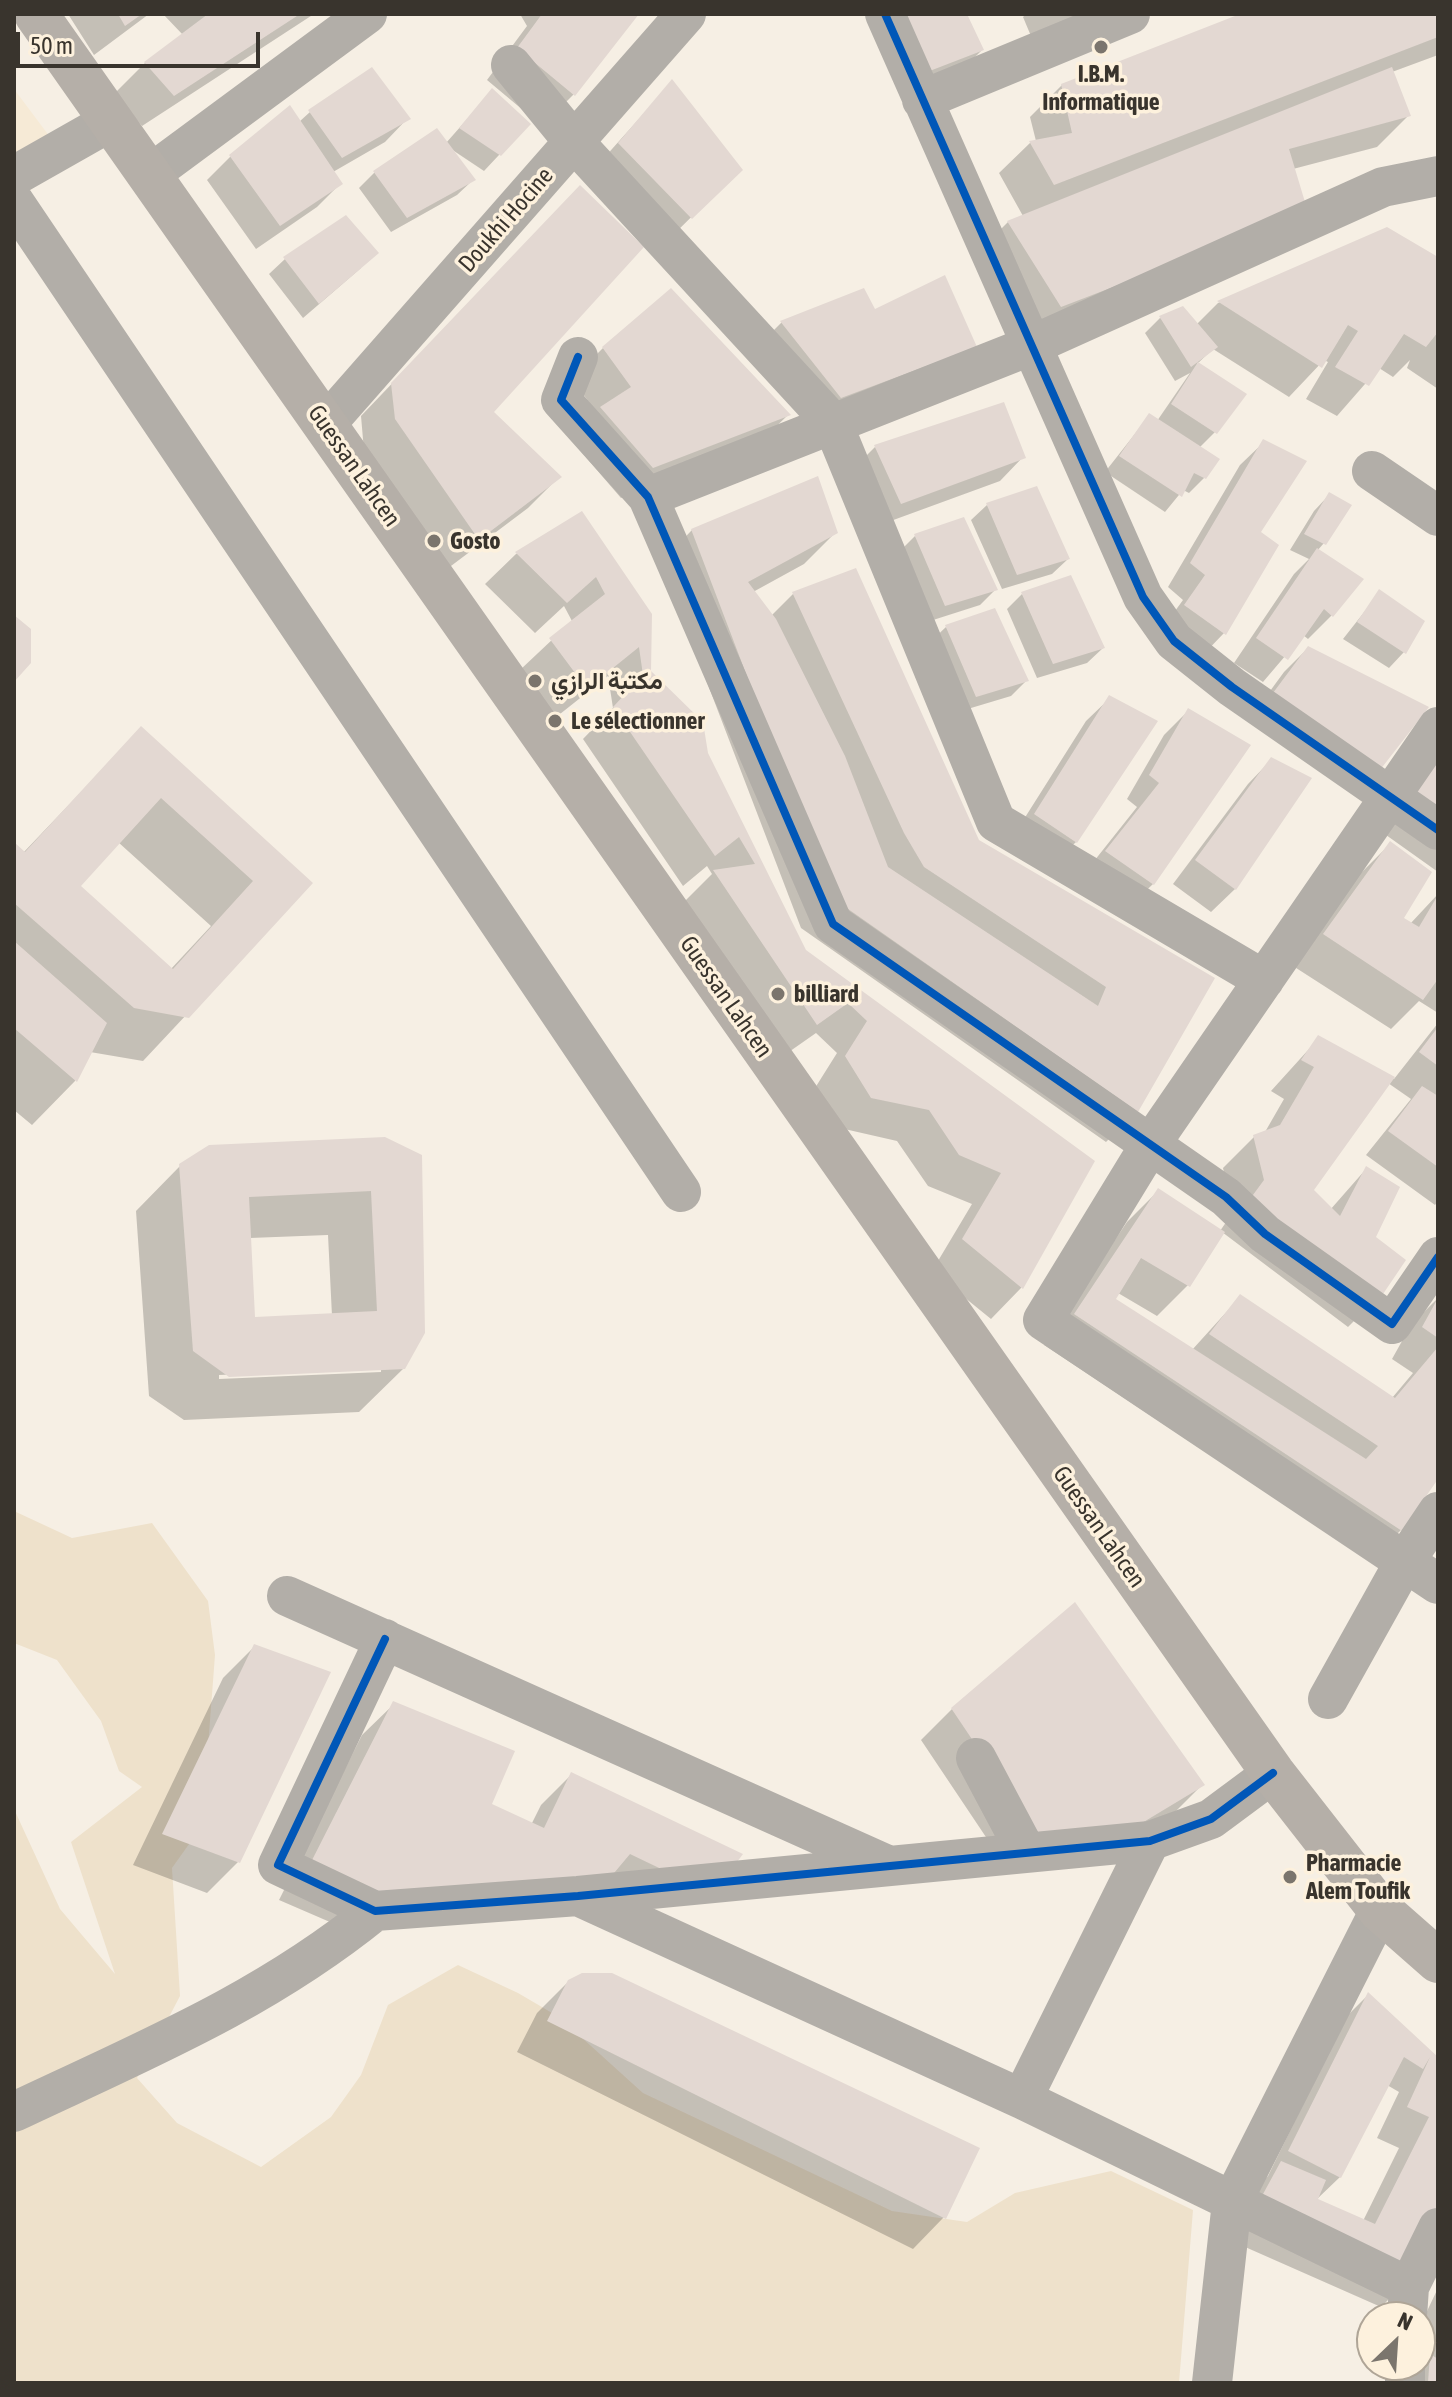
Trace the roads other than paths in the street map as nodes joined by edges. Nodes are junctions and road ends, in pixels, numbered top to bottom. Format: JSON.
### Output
{"nodes":[{"id":1,"x":36,"y":14,"type":"edge"},
{"id":2,"x":367,"y":14,"type":"edge"},
{"id":3,"x":686,"y":14,"type":"edge"},
{"id":4,"x":885,"y":14,"type":"edge"},
{"id":5,"x":1130,"y":14,"type":"edge"},
{"id":6,"x":511,"y":65,"type":"dead end"},
{"id":7,"x":922,"y":100,"type":"junction"},
{"id":8,"x":111,"y":121,"type":"junction"},
{"id":9,"x":574,"y":142,"type":"junction"},
{"id":10,"x":149,"y":175,"type":"junction"},
{"id":11,"x":14,"y":176,"type":"edge"},
{"id":12,"x":1438,"y":176,"type":"edge"},
{"id":13,"x":14,"y":202,"type":"edge"},
{"id":14,"x":1030,"y":346,"type":"junction"},
{"id":15,"x":578,"y":357,"type":"dead end"},
{"id":16,"x":832,"y":422,"type":"junction"},
{"id":17,"x":325,"y":425,"type":"junction"},
{"id":18,"x":1372,"y":471,"type":"dead end"},
{"id":19,"x":648,"y":497,"type":"junction"},
{"id":20,"x":1438,"y":516,"type":"edge"},
{"id":21,"x":1438,"y":727,"type":"edge"},
{"id":22,"x":1390,"y":796,"type":"junction"},
{"id":23,"x":1438,"y":830,"type":"edge"},
{"id":24,"x":1264,"y":980,"type":"junction"},
{"id":25,"x":1150,"y":1145,"type":"junction"},
{"id":26,"x":681,"y":1192,"type":"dead end"},
{"id":27,"x":1438,"y":1257,"type":"edge"},
{"id":28,"x":1438,"y":1512,"type":"edge"},
{"id":29,"x":1405,"y":1561,"type":"junction"},
{"id":30,"x":1438,"y":1584,"type":"edge"},
{"id":31,"x":287,"y":1596,"type":"dead end"},
{"id":32,"x":385,"y":1639,"type":"junction"},
{"id":33,"x":1328,"y":1699,"type":"dead end"},
{"id":34,"x":976,"y":1758,"type":"dead end"},
{"id":35,"x":1273,"y":1773,"type":"junction"},
{"id":36,"x":1150,"y":1841,"type":"junction"},
{"id":37,"x":1025,"y":1850,"type":"junction"},
{"id":38,"x":885,"y":1864,"type":"junction"},
{"id":39,"x":578,"y":1896,"type":"junction"},
{"id":40,"x":1380,"y":1910,"type":"junction"},
{"id":41,"x":375,"y":1911,"type":"junction"},
{"id":42,"x":1438,"y":1961,"type":"edge"},
{"id":43,"x":1022,"y":2099,"type":"junction"},
{"id":44,"x":14,"y":2112,"type":"edge"},
{"id":45,"x":1232,"y":2202,"type":"junction"},
{"id":46,"x":1438,"y":2228,"type":"edge"},
{"id":47,"x":1406,"y":2301,"type":"edge"},
{"id":48,"x":1408,"y":2301,"type":"edge"},
{"id":49,"x":1212,"y":2383,"type":"edge"}],
"edges":[{"from":1,"to":8,"type":"main road","name":"Guessan Lahcen"},
{"from":2,"to":10,"type":"street"},
{"from":3,"to":9,"type":"street","name":"Doukhi Hocine"},
{"from":4,"to":7,"type":"street"},
{"from":5,"to":7,"type":"street"},
{"from":6,"to":9,"type":"street"},
{"from":7,"to":14,"type":"street"},
{"from":8,"to":10,"type":"main road","name":"Guessan Lahcen"},
{"from":8,"to":11,"type":"street"},
{"from":9,"to":16,"type":"street"},
{"from":9,"to":17,"type":"street","name":"Doukhi Hocine"},
{"from":10,"to":17,"type":"main road","name":"Guessan Lahcen"},
{"from":12,"to":14,"type":"street"},
{"from":13,"to":26,"type":"street"},
{"from":14,"to":16,"type":"street"},
{"from":14,"to":22,"type":"street"},
{"from":15,"to":19,"type":"street"},
{"from":16,"to":19,"type":"street"},
{"from":16,"to":24,"type":"street"},
{"from":17,"to":35,"type":"main road","name":"Guessan Lahcen"},
{"from":18,"to":20,"type":"street"},
{"from":19,"to":25,"type":"street"},
{"from":21,"to":22,"type":"street"},
{"from":22,"to":23,"type":"street"},
{"from":22,"to":24,"type":"street"},
{"from":24,"to":25,"type":"street"},
{"from":25,"to":27,"type":"street"},
{"from":25,"to":29,"type":"street"},
{"from":28,"to":29,"type":"street"},
{"from":29,"to":30,"type":"street"},
{"from":29,"to":33,"type":"street"},
{"from":31,"to":32,"type":"street"},
{"from":32,"to":38,"type":"street"},
{"from":32,"to":41,"type":"street"},
{"from":34,"to":37,"type":"street"},
{"from":35,"to":36,"type":"street"},
{"from":35,"to":40,"type":"main road","name":"Guessan Lahcen"},
{"from":36,"to":37,"type":"street"},
{"from":36,"to":43,"type":"street"},
{"from":37,"to":38,"type":"street"},
{"from":38,"to":39,"type":"street"},
{"from":39,"to":41,"type":"street"},
{"from":39,"to":43,"type":"street"},
{"from":40,"to":42,"type":"main road","name":"Guessan Lahcen"},
{"from":40,"to":45,"type":"street"},
{"from":41,"to":44,"type":"street"},
{"from":43,"to":45,"type":"street"},
{"from":45,"to":47,"type":"street"},
{"from":45,"to":49,"type":"street"},
{"from":46,"to":48,"type":"street"}]}
